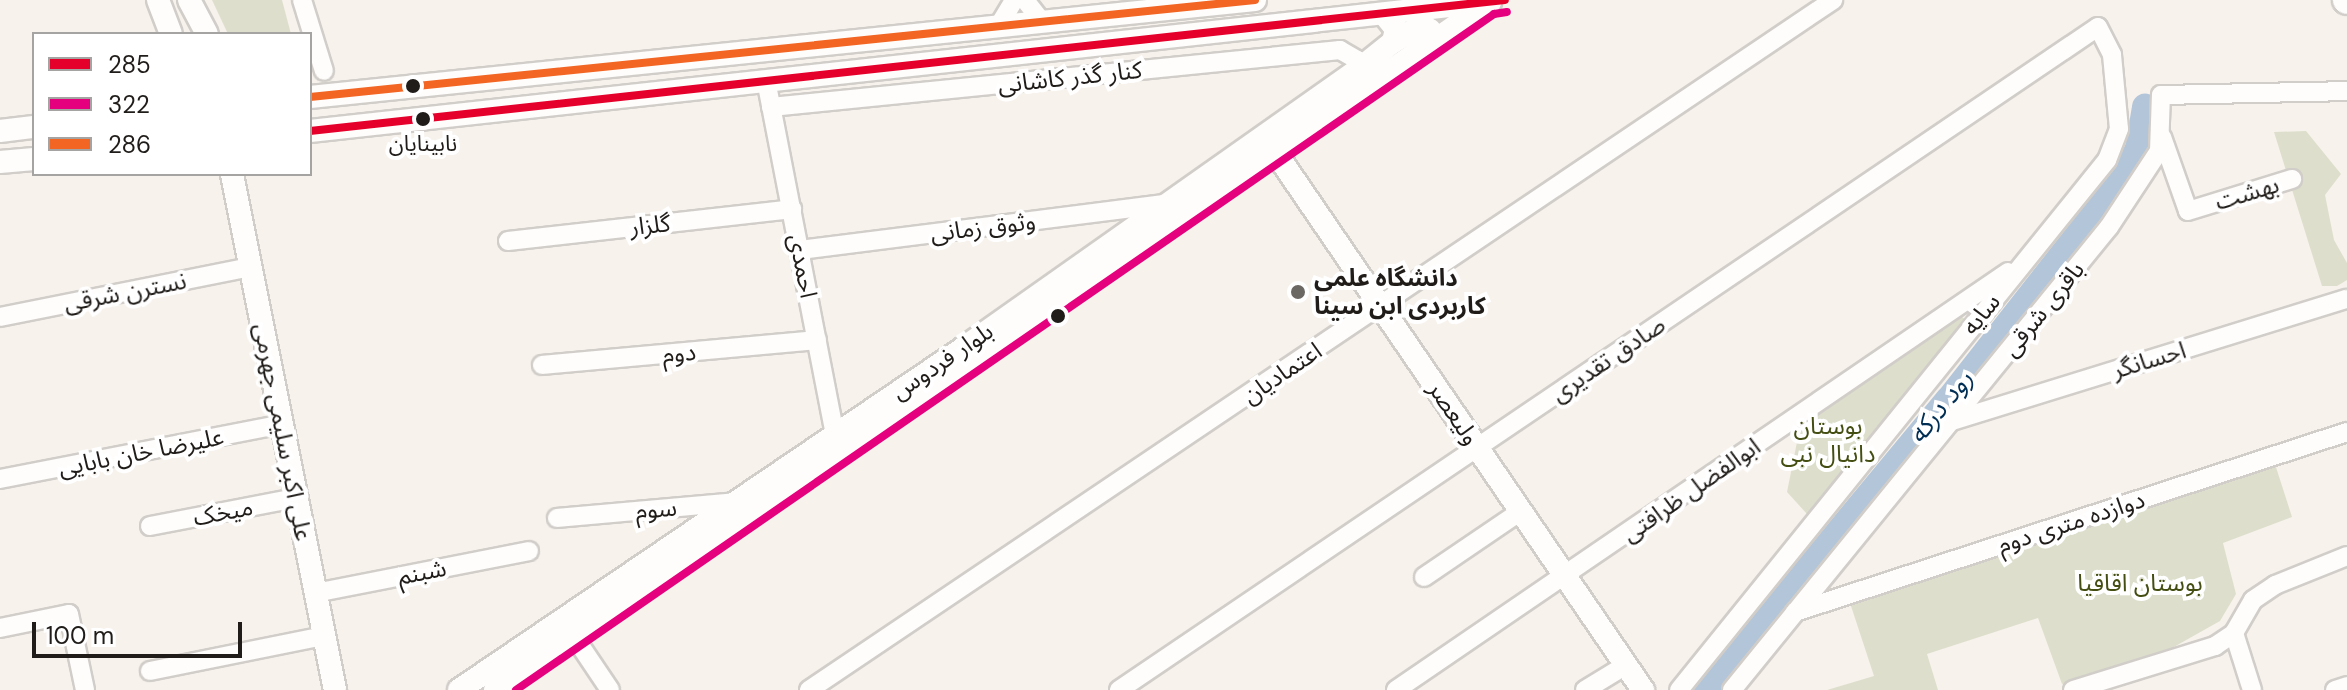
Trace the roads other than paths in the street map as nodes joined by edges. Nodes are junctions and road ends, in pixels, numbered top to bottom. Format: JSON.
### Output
{"nodes":[{"id":1,"x":158,"y":0,"type":"edge"},
{"id":2,"x":189,"y":0,"type":"edge"},
{"id":3,"x":302,"y":0,"type":"edge"},
{"id":4,"x":1014,"y":0,"type":"edge"},
{"id":5,"x":1025,"y":0,"type":"edge"},
{"id":6,"x":1255,"y":0,"type":"edge"},
{"id":7,"x":1833,"y":0,"type":"edge"},
{"id":8,"x":1498,"y":1,"type":"edge"},
{"id":9,"x":1384,"y":14,"type":"junction"},
{"id":10,"x":1042,"y":22,"type":"junction"},
{"id":11,"x":998,"y":27,"type":"junction"},
{"id":12,"x":2098,"y":27,"type":"joint"},
{"id":13,"x":170,"y":32,"type":"edge"},
{"id":14,"x":204,"y":32,"type":"edge"},
{"id":15,"x":312,"y":32,"type":"edge"},
{"id":16,"x":312,"y":32,"type":"edge"},
{"id":17,"x":1393,"y":42,"type":"junction"},
{"id":18,"x":1430,"y":45,"type":"junction"},
{"id":19,"x":1359,"y":69,"type":"junction"},
{"id":20,"x":324,"y":71,"type":"dead end"},
{"id":21,"x":766,"y":80,"type":"junction"},
{"id":22,"x":2347,"y":91,"type":"edge"},
{"id":23,"x":312,"y":98,"type":"edge"},
{"id":24,"x":771,"y":107,"type":"junction"},
{"id":25,"x":32,"y":127,"type":"edge"},
{"id":26,"x":0,"y":131,"type":"edge"},
{"id":27,"x":312,"y":131,"type":"edge"},
{"id":28,"x":2161,"y":135,"type":"junction"},
{"id":29,"x":1271,"y":145,"type":"junction"},
{"id":30,"x":32,"y":159,"type":"edge"},
{"id":31,"x":0,"y":162,"type":"edge"},
{"id":32,"x":2292,"y":179,"type":"dead end"},
{"id":33,"x":234,"y":184,"type":"edge"},
{"id":34,"x":792,"y":209,"type":"junction"},
{"id":35,"x":1173,"y":212,"type":"junction"},
{"id":36,"x":508,"y":241,"type":"dead end"},
{"id":37,"x":800,"y":250,"type":"junction"},
{"id":38,"x":2024,"y":261,"type":"junction"},
{"id":39,"x":251,"y":267,"type":"junction"},
{"id":40,"x":2347,"y":299,"type":"edge"},
{"id":41,"x":1381,"y":307,"type":"junction"},
{"id":42,"x":0,"y":317,"type":"edge"},
{"id":43,"x":817,"y":340,"type":"junction"},
{"id":44,"x":542,"y":365,"type":"dead end"},
{"id":45,"x":1951,"y":421,"type":"junction"},
{"id":46,"x":282,"y":424,"type":"junction"},
{"id":47,"x":2347,"y":432,"type":"edge"},
{"id":48,"x":840,"y":442,"type":"junction"},
{"id":49,"x":1477,"y":447,"type":"junction"},
{"id":50,"x":0,"y":479,"type":"edge"},
{"id":51,"x":296,"y":498,"type":"junction"},
{"id":52,"x":742,"y":509,"type":"junction"},
{"id":53,"x":1521,"y":511,"type":"junction"},
{"id":54,"x":557,"y":518,"type":"dead end"},
{"id":55,"x":150,"y":526,"type":"dead end"},
{"id":56,"x":529,"y":551,"type":"dead end"},
{"id":57,"x":2347,"y":556,"type":"edge"},
{"id":58,"x":1566,"y":576,"type":"junction"},
{"id":59,"x":1424,"y":577,"type":"dead end"},
{"id":60,"x":315,"y":593,"type":"junction"},
{"id":61,"x":1795,"y":612,"type":"junction"},
{"id":62,"x":0,"y":628,"type":"edge"},
{"id":63,"x":569,"y":629,"type":"junction"},
{"id":64,"x":2234,"y":633,"type":"junction"},
{"id":65,"x":324,"y":636,"type":"junction"},
{"id":66,"x":1626,"y":665,"type":"junction"},
{"id":67,"x":150,"y":671,"type":"dead end"},
{"id":68,"x":2347,"y":686,"type":"edge"},
{"id":69,"x":85,"y":690,"type":"edge"},
{"id":70,"x":335,"y":690,"type":"edge"},
{"id":71,"x":459,"y":690,"type":"edge"},
{"id":72,"x":495,"y":690,"type":"edge"},
{"id":73,"x":610,"y":690,"type":"edge"},
{"id":74,"x":809,"y":690,"type":"edge"},
{"id":75,"x":1119,"y":690,"type":"edge"},
{"id":76,"x":1396,"y":690,"type":"edge"},
{"id":77,"x":1585,"y":690,"type":"edge"},
{"id":78,"x":1643,"y":690,"type":"edge"},
{"id":79,"x":1679,"y":690,"type":"edge"},
{"id":80,"x":1732,"y":690,"type":"edge"},
{"id":81,"x":2073,"y":690,"type":"edge"},
{"id":82,"x":2252,"y":690,"type":"edge"},
{"id":83,"x":2335,"y":690,"type":"edge"}],
"edges":[{"from":1,"to":13,"type":"main road"},
{"from":2,"to":14,"type":"main road"},
{"from":3,"to":16,"type":"street"},
{"from":4,"to":11,"type":"street"},
{"from":5,"to":10,"type":"street"},
{"from":6,"to":10,"type":"main road"},
{"from":7,"to":41,"type":"street","name":"اعتمادیان"},
{"from":8,"to":9,"type":"main road"},
{"from":8,"to":18,"type":"main road","name":"بلوار فردوس"},
{"from":9,"to":17,"type":"main road"},
{"from":9,"to":21,"type":"main road"},
{"from":10,"to":11,"type":"main road"},
{"from":11,"to":23,"type":"main road"},
{"from":12,"to":38,"type":"street","name":"سایه"},
{"from":12,"to":49,"type":"street","name":"صادق تقدیری"},
{"from":15,"to":20,"type":"street"},
{"from":17,"to":18,"type":"main road","name":"بلوار فردوس"},
{"from":17,"to":19,"type":"main road","name":"بلوار فردوس"},
{"from":18,"to":29,"type":"main road","name":"بلوار فردوس"},
{"from":19,"to":24,"type":"street","name":"کنار گذر کاشانی"},
{"from":19,"to":29,"type":"main road","name":"بلوار فردوس"},
{"from":21,"to":24,"type":"street","name":"احمدی"},
{"from":21,"to":27,"type":"main road"},
{"from":22,"to":28,"type":"street","name":"باقری شرقی"},
{"from":24,"to":34,"type":"street","name":"احمدی"},
{"from":25,"to":26,"type":"main road"},
{"from":28,"to":32,"type":"street","name":"بهشت"},
{"from":28,"to":45,"type":"street","name":"باقری شرقی"},
{"from":29,"to":35,"type":"main road","name":"بلوار فردوس"},
{"from":29,"to":41,"type":"main road","name":"ولیعصر"},
{"from":30,"to":31,"type":"main road"},
{"from":33,"to":39,"type":"main road","name":"علی اکبر سلیمی جهرمی"},
{"from":34,"to":36,"type":"street","name":"گلزار"},
{"from":34,"to":37,"type":"street","name":"احمدی"},
{"from":35,"to":37,"type":"street","name":"وثوق زمانی"},
{"from":35,"to":48,"type":"main road","name":"بلوار فردوس"},
{"from":37,"to":43,"type":"street","name":"احمدی"},
{"from":38,"to":58,"type":"street","name":"ابوالفضل ظرافتی"},
{"from":38,"to":79,"type":"street","name":"سایه"},
{"from":39,"to":42,"type":"street","name":"نسترن شرقی"},
{"from":39,"to":46,"type":"main road","name":"علی اکبر سلیمی جهرمی"},
{"from":40,"to":45,"type":"street","name":"احسانگر"},
{"from":41,"to":49,"type":"main road","name":"ولیعصر"},
{"from":41,"to":74,"type":"street","name":"اعتمادیان"},
{"from":43,"to":44,"type":"street","name":"دوم"},
{"from":43,"to":48,"type":"street","name":"احمدی"},
{"from":45,"to":61,"type":"street","name":"باقری شرقی"},
{"from":46,"to":50,"type":"street","name":"علیرضا خان بابایی"},
{"from":46,"to":51,"type":"main road","name":"علی اکبر سلیمی جهرمی"},
{"from":47,"to":61,"type":"street","name":"دوازده متری دوم"},
{"from":48,"to":52,"type":"main road","name":"بلوار فردوس"},
{"from":49,"to":53,"type":"main road","name":"ولیعصر"},
{"from":49,"to":75,"type":"street","name":"صادق تقدیری"},
{"from":51,"to":55,"type":"street","name":"میخک"},
{"from":51,"to":60,"type":"main road","name":"علی اکبر سلیمی جهرمی"},
{"from":52,"to":54,"type":"street","name":"سوم"},
{"from":52,"to":63,"type":"main road","name":"بلوار فردوس"},
{"from":53,"to":58,"type":"main road","name":"ولیعصر"},
{"from":53,"to":59,"type":"street"},
{"from":56,"to":60,"type":"street","name":"شبنم"},
{"from":57,"to":64,"type":"street"},
{"from":58,"to":66,"type":"main road","name":"ولیعصر"},
{"from":58,"to":76,"type":"street","name":"ابوالفضل ظرافتی"},
{"from":60,"to":65,"type":"main road","name":"علی اکبر سلیمی جهرمی"},
{"from":61,"to":80,"type":"street","name":"باقری شرقی"},
{"from":62,"to":69,"type":"street"},
{"from":63,"to":71,"type":"main road","name":"بلوار فردوس"},
{"from":63,"to":72,"type":"main road","name":"بلوار فردوس"},
{"from":63,"to":73,"type":"street"},
{"from":64,"to":81,"type":"street"},
{"from":64,"to":82,"type":"street"},
{"from":65,"to":67,"type":"street"},
{"from":65,"to":70,"type":"main road","name":"علی اکبر سلیمی جهرمی"},
{"from":66,"to":77,"type":"street"},
{"from":66,"to":78,"type":"main road","name":"ولیعصر"},
{"from":68,"to":83,"type":"street"}]}
